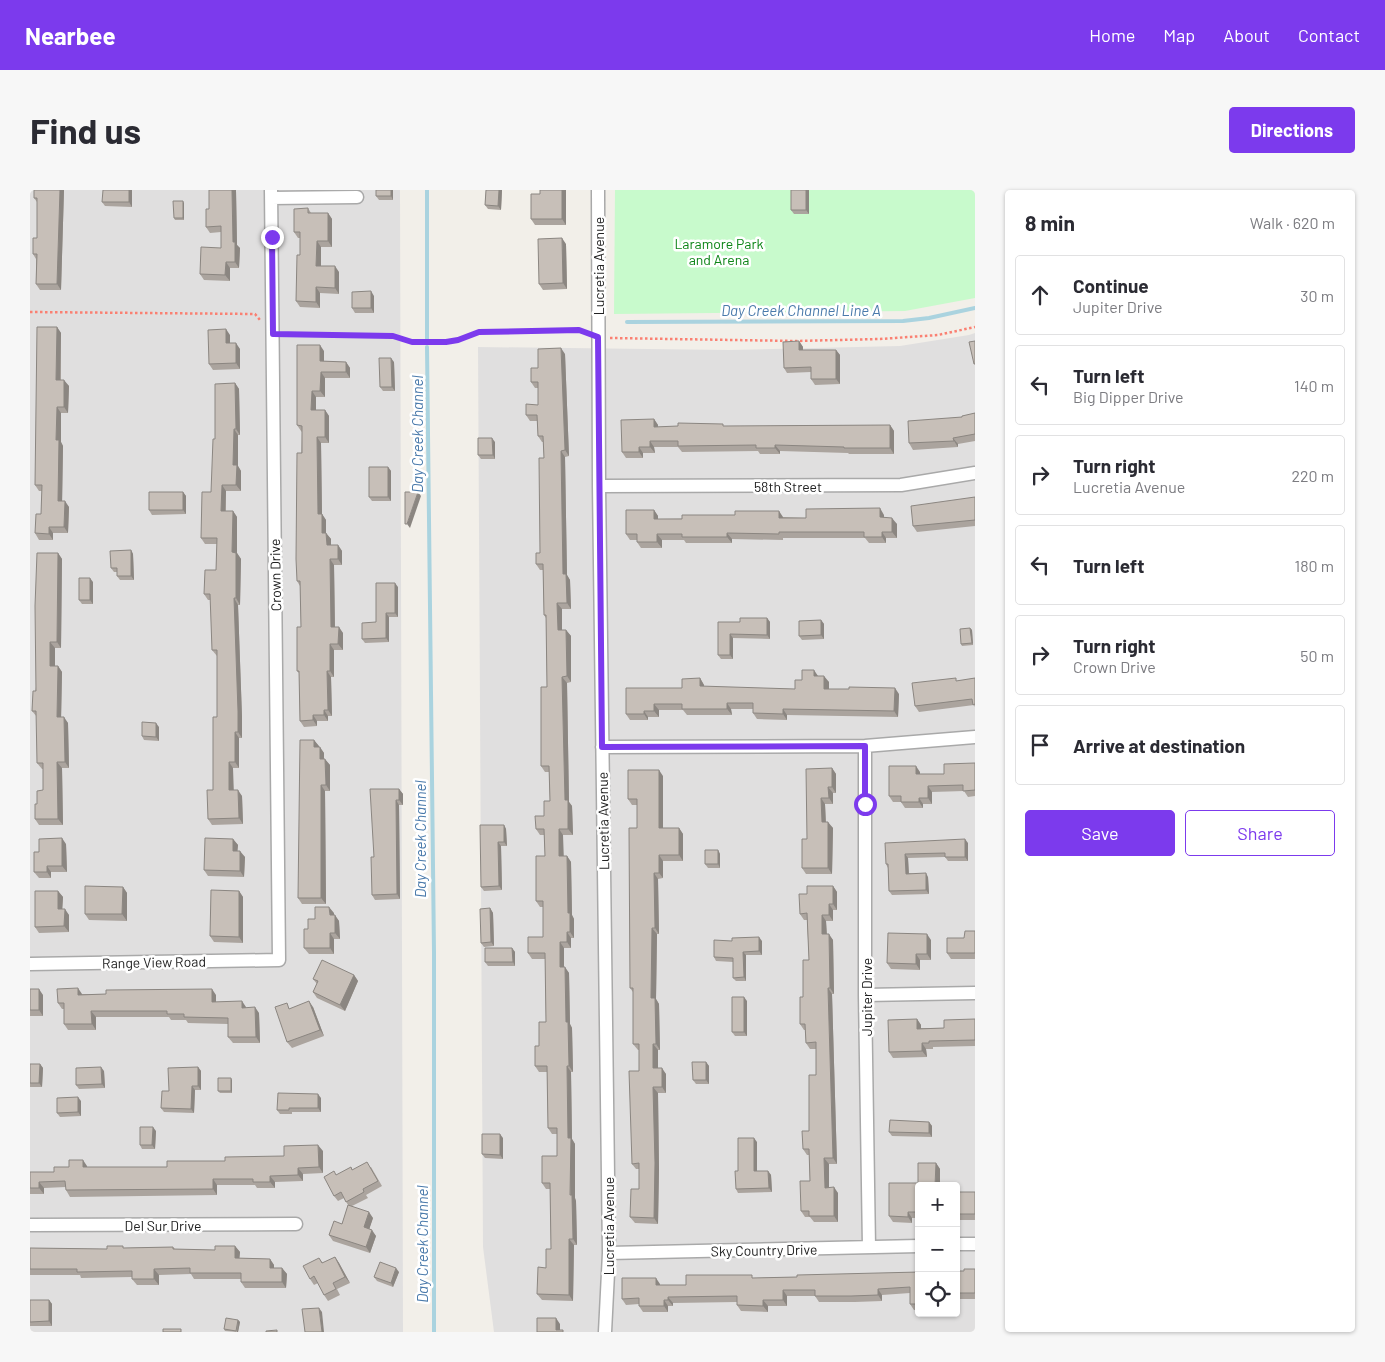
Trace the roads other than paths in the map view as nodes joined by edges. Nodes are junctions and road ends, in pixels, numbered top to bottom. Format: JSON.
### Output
{"nodes":[{"id":1,"x":598,"y":190,"type":"edge"},
{"id":2,"x":271,"y":194,"type":"edge"},
{"id":3,"x":357,"y":198,"type":"dead end"},
{"id":4,"x":975,"y":473,"type":"edge"},
{"id":5,"x":599,"y":486,"type":"junction"},
{"id":6,"x":975,"y":737,"type":"edge"},
{"id":7,"x":865,"y":746,"type":"junction"},
{"id":8,"x":602,"y":747,"type":"junction"},
{"id":9,"x":279,"y":960,"type":"joint"},
{"id":10,"x":30,"y":964,"type":"edge"},
{"id":11,"x":975,"y":993,"type":"edge"},
{"id":12,"x":865,"y":995,"type":"junction"},
{"id":13,"x":296,"y":1224,"type":"dead end"},
{"id":14,"x":30,"y":1225,"type":"edge"},
{"id":15,"x":960,"y":1244,"type":"edge"},
{"id":16,"x":975,"y":1244,"type":"edge"},
{"id":17,"x":915,"y":1246,"type":"edge"},
{"id":18,"x":869,"y":1247,"type":"junction"},
{"id":19,"x":609,"y":1253,"type":"junction"},
{"id":20,"x":605,"y":1332,"type":"edge"}],
"edges":[{"from":1,"to":5,"type":"street","name":"Lucretia Avenue"},
{"from":2,"to":3,"type":"street"},
{"from":2,"to":9,"type":"street","name":"Crown Drive"},
{"from":4,"to":5,"type":"street","name":"58th Street"},
{"from":5,"to":8,"type":"street","name":"Lucretia Avenue"},
{"from":6,"to":7,"type":"street"},
{"from":7,"to":8,"type":"street"},
{"from":7,"to":12,"type":"street","name":"Jupiter Drive"},
{"from":8,"to":19,"type":"street","name":"Lucretia Avenue"},
{"from":9,"to":10,"type":"street","name":"Range View Road"},
{"from":11,"to":12,"type":"street"},
{"from":12,"to":18,"type":"street","name":"Jupiter Drive"},
{"from":13,"to":14,"type":"street","name":"Del Sur Drive"},
{"from":15,"to":16,"type":"street"},
{"from":17,"to":18,"type":"street","name":"Sky Country Drive"},
{"from":18,"to":19,"type":"street","name":"Sky Country Drive"},
{"from":19,"to":20,"type":"street","name":"Lucretia Avenue"}]}
